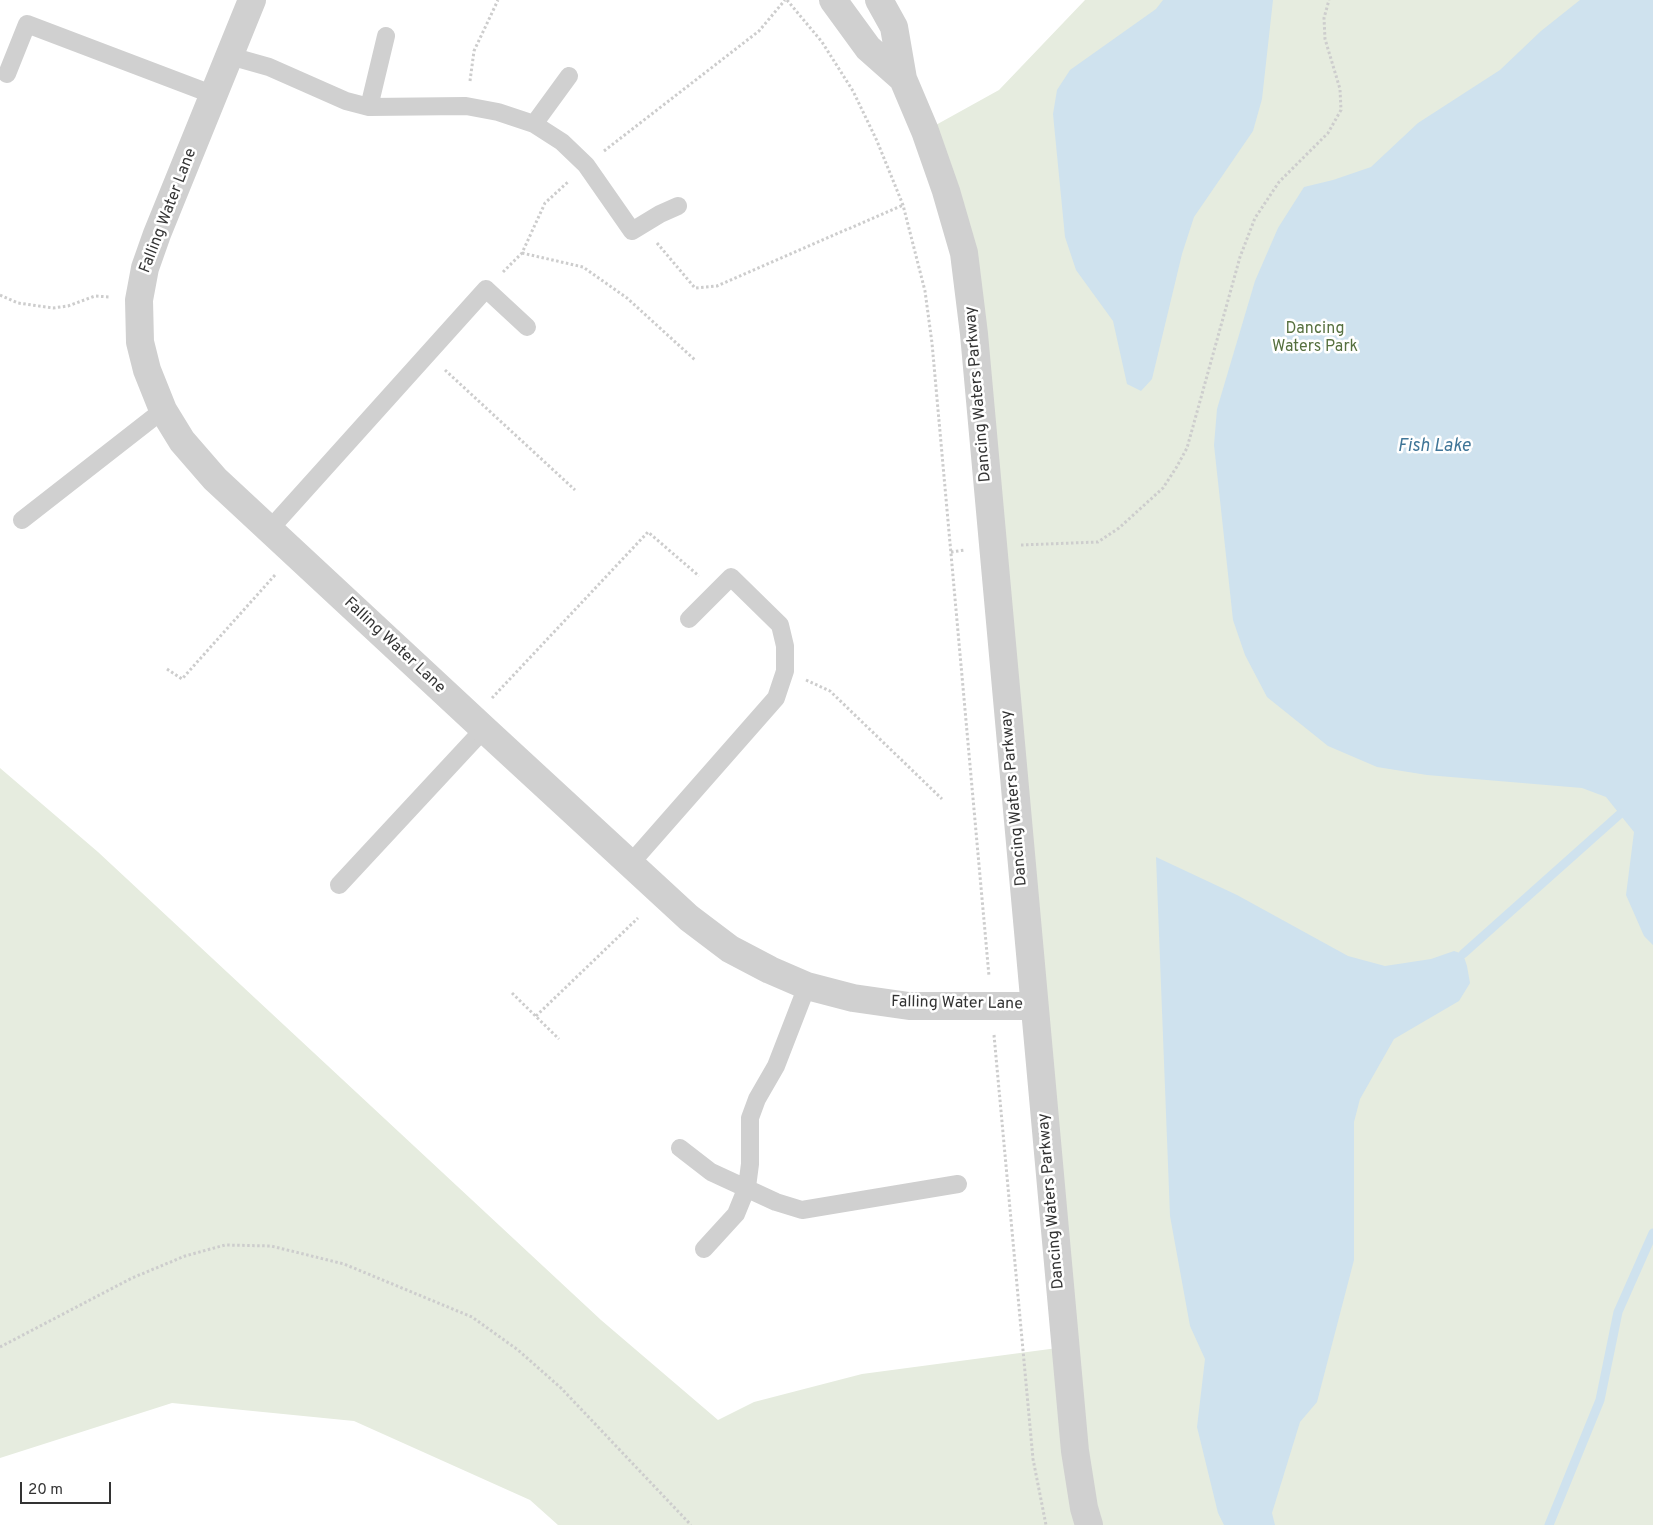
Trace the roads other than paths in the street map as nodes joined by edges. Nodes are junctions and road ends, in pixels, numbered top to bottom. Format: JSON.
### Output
{"nodes":[{"id":1,"x":252,"y":0,"type":"edge"},
{"id":2,"x":833,"y":0,"type":"edge"},
{"id":3,"x":879,"y":0,"type":"edge"},
{"id":4,"x":386,"y":36,"type":"dead end"},
{"id":5,"x":230,"y":56,"type":"junction"},
{"id":6,"x":7,"y":74,"type":"dead end"},
{"id":7,"x":569,"y":76,"type":"dead end"},
{"id":8,"x":903,"y":79,"type":"junction"},
{"id":9,"x":214,"y":96,"type":"junction"},
{"id":10,"x":369,"y":107,"type":"junction"},
{"id":11,"x":534,"y":124,"type":"junction"},
{"id":12,"x":678,"y":206,"type":"dead end"},
{"id":13,"x":527,"y":327,"type":"dead end"},
{"id":14,"x":163,"y":410,"type":"junction"},
{"id":15,"x":22,"y":520,"type":"dead end"},
{"id":16,"x":270,"y":529,"type":"junction"},
{"id":17,"x":689,"y":619,"type":"dead end"},
{"id":18,"x":477,"y":724,"type":"junction"},
{"id":19,"x":631,"y":863,"type":"junction"},
{"id":20,"x":340,"y":885,"type":"dead end"},
{"id":21,"x":807,"y":986,"type":"junction"},
{"id":22,"x":1034,"y":1006,"type":"junction"},
{"id":23,"x":680,"y":1148,"type":"dead end"},
{"id":24,"x":958,"y":1184,"type":"dead end"},
{"id":25,"x":747,"y":1187,"type":"junction"},
{"id":26,"x":704,"y":1249,"type":"dead end"},
{"id":27,"x":1089,"y":1525,"type":"edge"}],
"edges":[{"from":1,"to":5,"type":"street","name":"Falling Water Lane"},
{"from":2,"to":8,"type":"street","name":"Dancing Waters Parkway"},
{"from":3,"to":8,"type":"street","name":"Dancing Waters Parkway"},
{"from":4,"to":10,"type":"lane"},
{"from":5,"to":9,"type":"street","name":"Falling Water Lane"},
{"from":5,"to":10,"type":"lane"},
{"from":6,"to":9,"type":"lane"},
{"from":7,"to":11,"type":"lane"},
{"from":8,"to":22,"type":"street","name":"Dancing Waters Parkway"},
{"from":9,"to":14,"type":"street","name":"Falling Water Lane"},
{"from":10,"to":11,"type":"lane"},
{"from":11,"to":12,"type":"lane"},
{"from":13,"to":16,"type":"lane"},
{"from":14,"to":15,"type":"lane"},
{"from":14,"to":16,"type":"street","name":"Falling Water Lane"},
{"from":16,"to":18,"type":"street","name":"Falling Water Lane"},
{"from":17,"to":19,"type":"lane"},
{"from":18,"to":19,"type":"street","name":"Falling Water Lane"},
{"from":18,"to":20,"type":"lane"},
{"from":19,"to":21,"type":"street","name":"Falling Water Lane"},
{"from":21,"to":22,"type":"street","name":"Falling Water Lane"},
{"from":21,"to":25,"type":"lane"},
{"from":22,"to":27,"type":"street","name":"Dancing Waters Parkway"},
{"from":23,"to":25,"type":"lane"},
{"from":24,"to":25,"type":"lane"},
{"from":25,"to":26,"type":"lane"}]}
